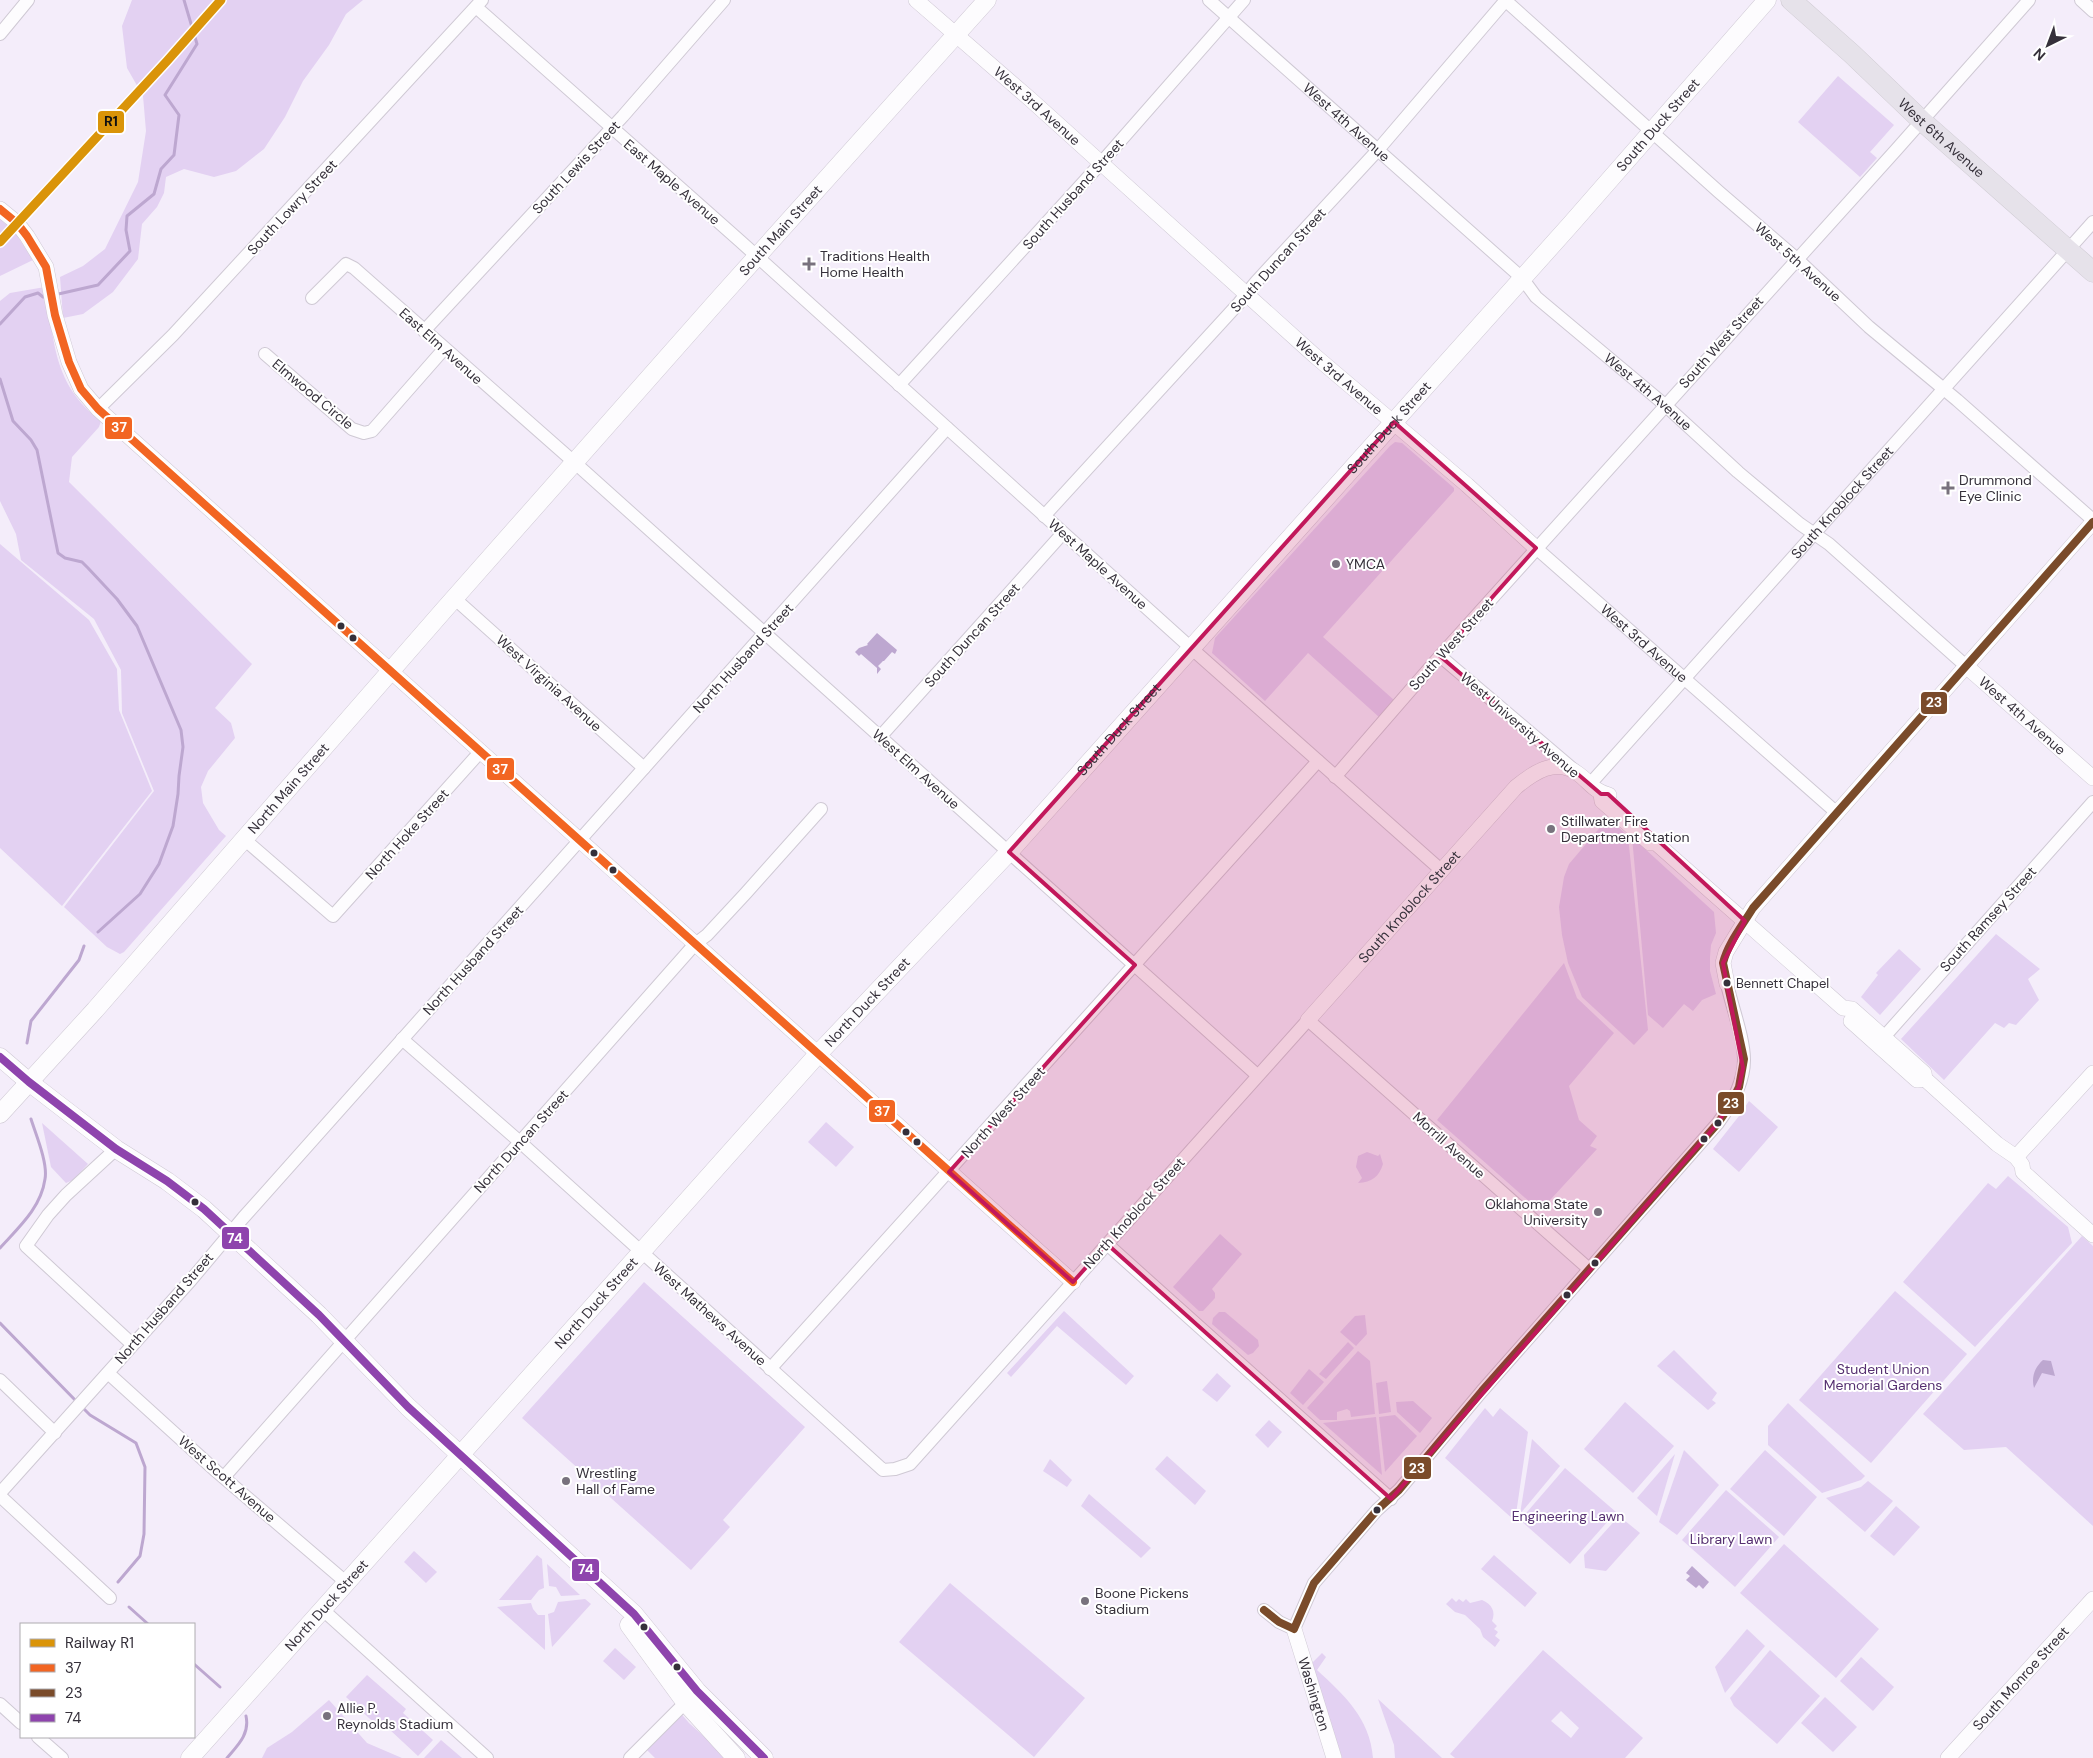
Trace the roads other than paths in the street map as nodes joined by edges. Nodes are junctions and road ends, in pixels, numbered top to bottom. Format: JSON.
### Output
{"nodes":[{"id":1,"x":28,"y":0,"type":"edge"},
{"id":2,"x":724,"y":0,"type":"edge"},
{"id":3,"x":916,"y":0,"type":"edge"},
{"id":4,"x":987,"y":0,"type":"edge"},
{"id":5,"x":1209,"y":0,"type":"edge"},
{"id":6,"x":1244,"y":0,"type":"edge"},
{"id":7,"x":1506,"y":0,"type":"edge"},
{"id":8,"x":1767,"y":0,"type":"edge"},
{"id":9,"x":1791,"y":0,"type":"edge"},
{"id":10,"x":2029,"y":0,"type":"edge"},
{"id":11,"x":2080,"y":0,"type":"edge"},
{"id":12,"x":479,"y":3,"type":"edge"},
{"id":13,"x":2093,"y":11,"type":"edge"},
{"id":14,"x":1228,"y":18,"type":"junction"},
{"id":15,"x":0,"y":34,"type":"edge"},
{"id":16,"x":957,"y":34,"type":"junction"},
{"id":17,"x":1922,"y":121,"type":"junction"},
{"id":18,"x":611,"y":128,"type":"junction"},
{"id":19,"x":1651,"y":131,"type":"junction"},
{"id":20,"x":1377,"y":151,"type":"junction"},
{"id":21,"x":1101,"y":163,"type":"junction"},
{"id":22,"x":0,"y":209,"type":"edge"},
{"id":23,"x":2093,"y":222,"type":"edge"},
{"id":24,"x":2068,"y":250,"type":"junction"},
{"id":25,"x":756,"y":256,"type":"junction"},
{"id":26,"x":1797,"y":259,"type":"junction"},
{"id":27,"x":2093,"y":272,"type":"edge"},
{"id":28,"x":1522,"y":278,"type":"junction"},
{"id":29,"x":1248,"y":294,"type":"junction"},
{"id":30,"x":312,"y":298,"type":"dead end"},
{"id":31,"x":424,"y":331,"type":"junction"},
{"id":32,"x":444,"y":349,"type":"junction"},
{"id":33,"x":265,"y":354,"type":"dead end"},
{"id":34,"x":899,"y":385,"type":"junction"},
{"id":35,"x":1942,"y":389,"type":"junction"},
{"id":36,"x":1665,"y":405,"type":"junction"},
{"id":37,"x":98,"y":409,"type":"junction"},
{"id":38,"x":1394,"y":422,"type":"junction"},
{"id":39,"x":947,"y":428,"type":"junction"},
{"id":40,"x":574,"y":462,"type":"junction"},
{"id":41,"x":1044,"y":516,"type":"junction"},
{"id":42,"x":2093,"y":521,"type":"edge"},
{"id":43,"x":1063,"y":533,"type":"junction"},
{"id":44,"x":1813,"y":533,"type":"junction"},
{"id":45,"x":1536,"y":548,"type":"junction"},
{"id":46,"x":454,"y":598,"type":"junction"},
{"id":47,"x":765,"y":633,"type":"junction"},
{"id":48,"x":1191,"y":648,"type":"junction"},
{"id":49,"x":1440,"y":656,"type":"junction"},
{"id":50,"x":1966,"y":666,"type":"junction"},
{"id":51,"x":391,"y":670,"type":"junction"},
{"id":52,"x":1685,"y":678,"type":"junction"},
{"id":53,"x":880,"y":737,"type":"junction"},
{"id":54,"x":481,"y":751,"type":"junction"},
{"id":55,"x":1318,"y":761,"type":"junction"},
{"id":56,"x":644,"y":768,"type":"junction"},
{"id":57,"x":1576,"y":772,"type":"junction"},
{"id":58,"x":1336,"y":777,"type":"junction"},
{"id":59,"x":2093,"y":778,"type":"edge"},
{"id":60,"x":1596,"y":789,"type":"junction"},
{"id":61,"x":2093,"y":802,"type":"edge"},
{"id":62,"x":821,"y":809,"type":"dead end"},
{"id":63,"x":1837,"y":812,"type":"junction"},
{"id":64,"x":244,"y":839,"type":"junction"},
{"id":65,"x":580,"y":840,"type":"junction"},
{"id":66,"x":1009,"y":852,"type":"junction"},
{"id":67,"x":1441,"y":870,"type":"junction"},
{"id":68,"x":1745,"y":921,"type":"junction"},
{"id":69,"x":696,"y":944,"type":"junction"},
{"id":70,"x":1135,"y":965,"type":"junction"},
{"id":71,"x":1727,"y":984,"type":"joint"},
{"id":72,"x":1843,"y":1008,"type":"junction"},
{"id":73,"x":1308,"y":1020,"type":"junction"},
{"id":74,"x":1884,"y":1037,"type":"junction"},
{"id":75,"x":402,"y":1039,"type":"junction"},
{"id":76,"x":818,"y":1054,"type":"junction"},
{"id":77,"x":0,"y":1057,"type":"edge"},
{"id":78,"x":2093,"y":1073,"type":"edge"},
{"id":79,"x":1257,"y":1075,"type":"junction"},
{"id":80,"x":1925,"y":1079,"type":"junction"},
{"id":81,"x":29,"y":1082,"type":"junction"},
{"id":82,"x":0,"y":1114,"type":"edge"},
{"id":83,"x":520,"y":1142,"type":"junction"},
{"id":84,"x":116,"y":1149,"type":"junction"},
{"id":85,"x":2019,"y":1161,"type":"junction"},
{"id":86,"x":949,"y":1172,"type":"junction"},
{"id":87,"x":2093,"y":1222,"type":"edge"},
{"id":88,"x":229,"y":1233,"type":"junction"},
{"id":89,"x":2093,"y":1235,"type":"edge"},
{"id":90,"x":1107,"y":1244,"type":"junction"},
{"id":91,"x":642,"y":1252,"type":"junction"},
{"id":92,"x":1589,"y":1269,"type":"junction"},
{"id":93,"x":1072,"y":1282,"type":"junction"},
{"id":94,"x":344,"y":1340,"type":"junction"},
{"id":95,"x":132,"y":1344,"type":"junction"},
{"id":96,"x":770,"y":1369,"type":"junction"},
{"id":97,"x":108,"y":1373,"type":"junction"},
{"id":98,"x":0,"y":1380,"type":"edge"},
{"id":99,"x":55,"y":1433,"type":"junction"},
{"id":100,"x":460,"y":1455,"type":"junction"},
{"id":101,"x":883,"y":1470,"type":"joint"},
{"id":102,"x":224,"y":1477,"type":"junction"},
{"id":103,"x":0,"y":1495,"type":"edge"},
{"id":104,"x":1391,"y":1499,"type":"junction"},
{"id":105,"x":347,"y":1582,"type":"junction"},
{"id":106,"x":110,"y":1598,"type":"dead end"},
{"id":107,"x":2093,"y":1599,"type":"edge"},
{"id":108,"x":323,"y":1610,"type":"junction"},
{"id":109,"x":1264,"y":1610,"type":"dead end"},
{"id":110,"x":1294,"y":1629,"type":"junction"},
{"id":111,"x":691,"y":1696,"type":"junction"},
{"id":112,"x":0,"y":1704,"type":"edge"},
{"id":113,"x":20,"y":1722,"type":"edge"},
{"id":114,"x":39,"y":1738,"type":"edge"},
{"id":115,"x":62,"y":1758,"type":"edge"},
{"id":116,"x":190,"y":1758,"type":"edge"},
{"id":117,"x":487,"y":1758,"type":"edge"},
{"id":118,"x":630,"y":1758,"type":"edge"},
{"id":119,"x":736,"y":1758,"type":"edge"},
{"id":120,"x":764,"y":1758,"type":"edge"},
{"id":121,"x":1334,"y":1758,"type":"edge"},
{"id":122,"x":1948,"y":1758,"type":"edge"}],
"edges":[{"from":1,"to":15,"type":"street"},
{"from":2,"to":18,"type":"street","name":"South Lewis Street"},
{"from":3,"to":16,"type":"street","name":"West 3rd Avenue"},
{"from":4,"to":16,"type":"main road","name":"South Main Street"},
{"from":5,"to":14,"type":"street","name":"West 4th Avenue"},
{"from":6,"to":14,"type":"street","name":"South Husband Street"},
{"from":7,"to":19,"type":"street","name":"West 5th Avenue"},
{"from":7,"to":20,"type":"street","name":"South Duncan Street"},
{"from":8,"to":19,"type":"main road","name":"South Duck Street"},
{"from":9,"to":17,"type":"highway","name":"West 6th Avenue"},
{"from":10,"to":17,"type":"street","name":"South West Street"},
{"from":11,"to":13,"type":"street"},
{"from":12,"to":18,"type":"street","name":"East Maple Avenue"},
{"from":12,"to":37,"type":"street","name":"South Lowry Street"},
{"from":14,"to":20,"type":"street","name":"West 4th Avenue"},
{"from":14,"to":21,"type":"street","name":"South Husband Street"},
{"from":16,"to":21,"type":"street","name":"West 3rd Avenue"},
{"from":16,"to":25,"type":"main road","name":"South Main Street"},
{"from":17,"to":24,"type":"highway","name":"West 6th Avenue"},
{"from":17,"to":26,"type":"street","name":"South West Street"},
{"from":18,"to":25,"type":"street","name":"East Maple Avenue"},
{"from":18,"to":31,"type":"street","name":"South Lewis Street"},
{"from":19,"to":26,"type":"street","name":"West 5th Avenue"},
{"from":19,"to":28,"type":"main road","name":"South Duck Street"},
{"from":20,"to":28,"type":"street","name":"West 4th Avenue"},
{"from":20,"to":29,"type":"street","name":"South Duncan Street"},
{"from":21,"to":29,"type":"street","name":"West 3rd Avenue"},
{"from":21,"to":34,"type":"street","name":"South Husband Street"},
{"from":22,"to":37,"type":"street"},
{"from":23,"to":24,"type":"street","name":"South Knoblock Street"},
{"from":24,"to":27,"type":"highway","name":"West 6th Avenue"},
{"from":24,"to":35,"type":"street","name":"South Knoblock Street"},
{"from":25,"to":34,"type":"street","name":"West Maple Avenue"},
{"from":25,"to":40,"type":"main road","name":"South Main Street"},
{"from":26,"to":35,"type":"street","name":"West 5th Avenue"},
{"from":26,"to":36,"type":"street","name":"South West Street"},
{"from":28,"to":36,"type":"street","name":"West 4th Avenue"},
{"from":28,"to":38,"type":"main road","name":"South Duck Street"},
{"from":29,"to":38,"type":"street","name":"West 3rd Avenue"},
{"from":29,"to":41,"type":"street","name":"South Duncan Street"},
{"from":30,"to":31,"type":"street","name":"East Elm Avenue"},
{"from":31,"to":32,"type":"street","name":"East Elm Avenue"},
{"from":32,"to":33,"type":"street","name":"Elmwood Circle"},
{"from":32,"to":40,"type":"street","name":"East Elm Avenue"},
{"from":34,"to":39,"type":"street","name":"West Maple Avenue"},
{"from":35,"to":42,"type":"street","name":"West 5th Avenue"},
{"from":35,"to":44,"type":"street","name":"South Knoblock Street"},
{"from":36,"to":44,"type":"street","name":"West 4th Avenue"},
{"from":36,"to":45,"type":"street","name":"South West Street"},
{"from":37,"to":51,"type":"street"},
{"from":38,"to":45,"type":"street","name":"West 3rd Avenue"},
{"from":38,"to":48,"type":"main road","name":"South Duck Street"},
{"from":39,"to":41,"type":"street","name":"West Maple Avenue"},
{"from":39,"to":47,"type":"street","name":"North Husband Street"},
{"from":40,"to":46,"type":"main road","name":"North Main Street"},
{"from":40,"to":47,"type":"street","name":"West Elm Avenue"},
{"from":41,"to":43,"type":"street","name":"West Maple Avenue"},
{"from":42,"to":50,"type":"street"},
{"from":43,"to":48,"type":"street","name":"West Maple Avenue"},
{"from":43,"to":53,"type":"street","name":"South Duncan Street"},
{"from":44,"to":50,"type":"street","name":"West 4th Avenue"},
{"from":44,"to":52,"type":"street","name":"South Knoblock Street"},
{"from":45,"to":49,"type":"street","name":"South West Street"},
{"from":45,"to":52,"type":"street","name":"West 3rd Avenue"},
{"from":46,"to":51,"type":"main road","name":"North Main Street"},
{"from":46,"to":56,"type":"street","name":"West Virginia Avenue"},
{"from":47,"to":53,"type":"street","name":"West Elm Avenue"},
{"from":47,"to":56,"type":"street","name":"North Husband Street"},
{"from":48,"to":55,"type":"street","name":"West Maple Avenue"},
{"from":48,"to":66,"type":"main road","name":"South Duck Street"},
{"from":49,"to":57,"type":"street","name":"West University Avenue"},
{"from":49,"to":58,"type":"street","name":"South West Street"},
{"from":50,"to":59,"type":"street","name":"West 4th Avenue"},
{"from":50,"to":63,"type":"street"},
{"from":51,"to":54,"type":"street"},
{"from":51,"to":64,"type":"main road","name":"North Main Street"},
{"from":52,"to":60,"type":"street","name":"South Knoblock Street"},
{"from":52,"to":63,"type":"street","name":"West 3rd Avenue"},
{"from":53,"to":66,"type":"street","name":"West Elm Avenue"},
{"from":54,"to":64,"type":"street","name":"North Hoke Street"},
{"from":54,"to":65,"type":"street"},
{"from":55,"to":58,"type":"street","name":"West Maple Avenue"},
{"from":55,"to":70,"type":"street"},
{"from":56,"to":65,"type":"street","name":"North Husband Street"},
{"from":57,"to":60,"type":"street","name":"West University Avenue"},
{"from":57,"to":67,"type":"street","name":"South Knoblock Street"},
{"from":58,"to":67,"type":"street","name":"West Maple Avenue"},
{"from":60,"to":68,"type":"street","name":"West University Avenue"},
{"from":61,"to":74,"type":"street","name":"South Ramsey Street"},
{"from":62,"to":69,"type":"street","name":"North Duncan Street"},
{"from":63,"to":68,"type":"street"},
{"from":64,"to":81,"type":"main road","name":"North Main Street"},
{"from":65,"to":69,"type":"street"},
{"from":65,"to":75,"type":"street","name":"North Husband Street"},
{"from":66,"to":70,"type":"street","name":"West Elm Avenue"},
{"from":66,"to":76,"type":"main road","name":"North Duck Street"},
{"from":67,"to":73,"type":"street","name":"South Knoblock Street"},
{"from":68,"to":71,"type":"street"},
{"from":68,"to":72,"type":"street","name":"West University Avenue"},
{"from":69,"to":76,"type":"street"},
{"from":69,"to":83,"type":"street","name":"North Duncan Street"},
{"from":70,"to":79,"type":"street","name":"West Elm Avenue"},
{"from":70,"to":86,"type":"street","name":"North West Street"},
{"from":71,"to":92,"type":"street"},
{"from":72,"to":74,"type":"street","name":"West University Avenue"},
{"from":72,"to":80,"type":"street","name":"West University Avenue"},
{"from":73,"to":79,"type":"street","name":"South Knoblock Street"},
{"from":73,"to":92,"type":"street","name":"Morrill Avenue"},
{"from":74,"to":80,"type":"street","name":"West University Avenue"},
{"from":75,"to":83,"type":"street","name":"West Mathews Avenue"},
{"from":75,"to":88,"type":"street","name":"North Husband Street"},
{"from":76,"to":86,"type":"street"},
{"from":76,"to":91,"type":"main road","name":"North Duck Street"},
{"from":77,"to":81,"type":"main road"},
{"from":78,"to":85,"type":"street"},
{"from":79,"to":90,"type":"street","name":"North Knoblock Street"},
{"from":80,"to":85,"type":"street","name":"West University Avenue"},
{"from":81,"to":82,"type":"main road","name":"North Main Street"},
{"from":81,"to":84,"type":"main road"},
{"from":83,"to":91,"type":"street","name":"West Mathews Avenue"},
{"from":83,"to":94,"type":"street","name":"North Duncan Street"},
{"from":84,"to":88,"type":"main road"},
{"from":84,"to":95,"type":"street"},
{"from":85,"to":87,"type":"street","name":"West University Avenue"},
{"from":85,"to":89,"type":"street","name":"West University Avenue"},
{"from":86,"to":93,"type":"street"},
{"from":86,"to":96,"type":"street","name":"North West Street"},
{"from":88,"to":94,"type":"main road"},
{"from":88,"to":95,"type":"street","name":"North Husband Street"},
{"from":90,"to":93,"type":"street","name":"North Knoblock Street"},
{"from":90,"to":104,"type":"street"},
{"from":91,"to":96,"type":"street","name":"West Mathews Avenue"},
{"from":91,"to":100,"type":"main road","name":"North Duck Street"},
{"from":92,"to":104,"type":"street"},
{"from":93,"to":101,"type":"street","name":"North Knoblock Street"},
{"from":94,"to":100,"type":"main road"},
{"from":94,"to":102,"type":"street","name":"North Duncan Street"},
{"from":95,"to":97,"type":"street","name":"North Husband Street"},
{"from":96,"to":101,"type":"street","name":"West Mathews Avenue"},
{"from":97,"to":99,"type":"street","name":"North Husband Street"},
{"from":97,"to":102,"type":"street","name":"West Scott Avenue"},
{"from":98,"to":99,"type":"street"},
{"from":99,"to":103,"type":"street","name":"North Husband Street"},
{"from":100,"to":105,"type":"main road","name":"North Duck Street"},
{"from":100,"to":111,"type":"main road"},
{"from":102,"to":105,"type":"street","name":"West Scott Avenue"},
{"from":103,"to":106,"type":"street"},
{"from":104,"to":110,"type":"street"},
{"from":105,"to":108,"type":"main road","name":"North Duck Street"},
{"from":107,"to":122,"type":"street","name":"South Monroe Street"},
{"from":108,"to":116,"type":"main road","name":"North Duck Street"},
{"from":108,"to":117,"type":"street"},
{"from":109,"to":110,"type":"street"},
{"from":110,"to":121,"type":"street","name":"Washington"},
{"from":111,"to":118,"type":"street"},
{"from":111,"to":119,"type":"main road"},
{"from":111,"to":120,"type":"main road"},
{"from":112,"to":113,"type":"street"},
{"from":114,"to":115,"type":"street"}]}
